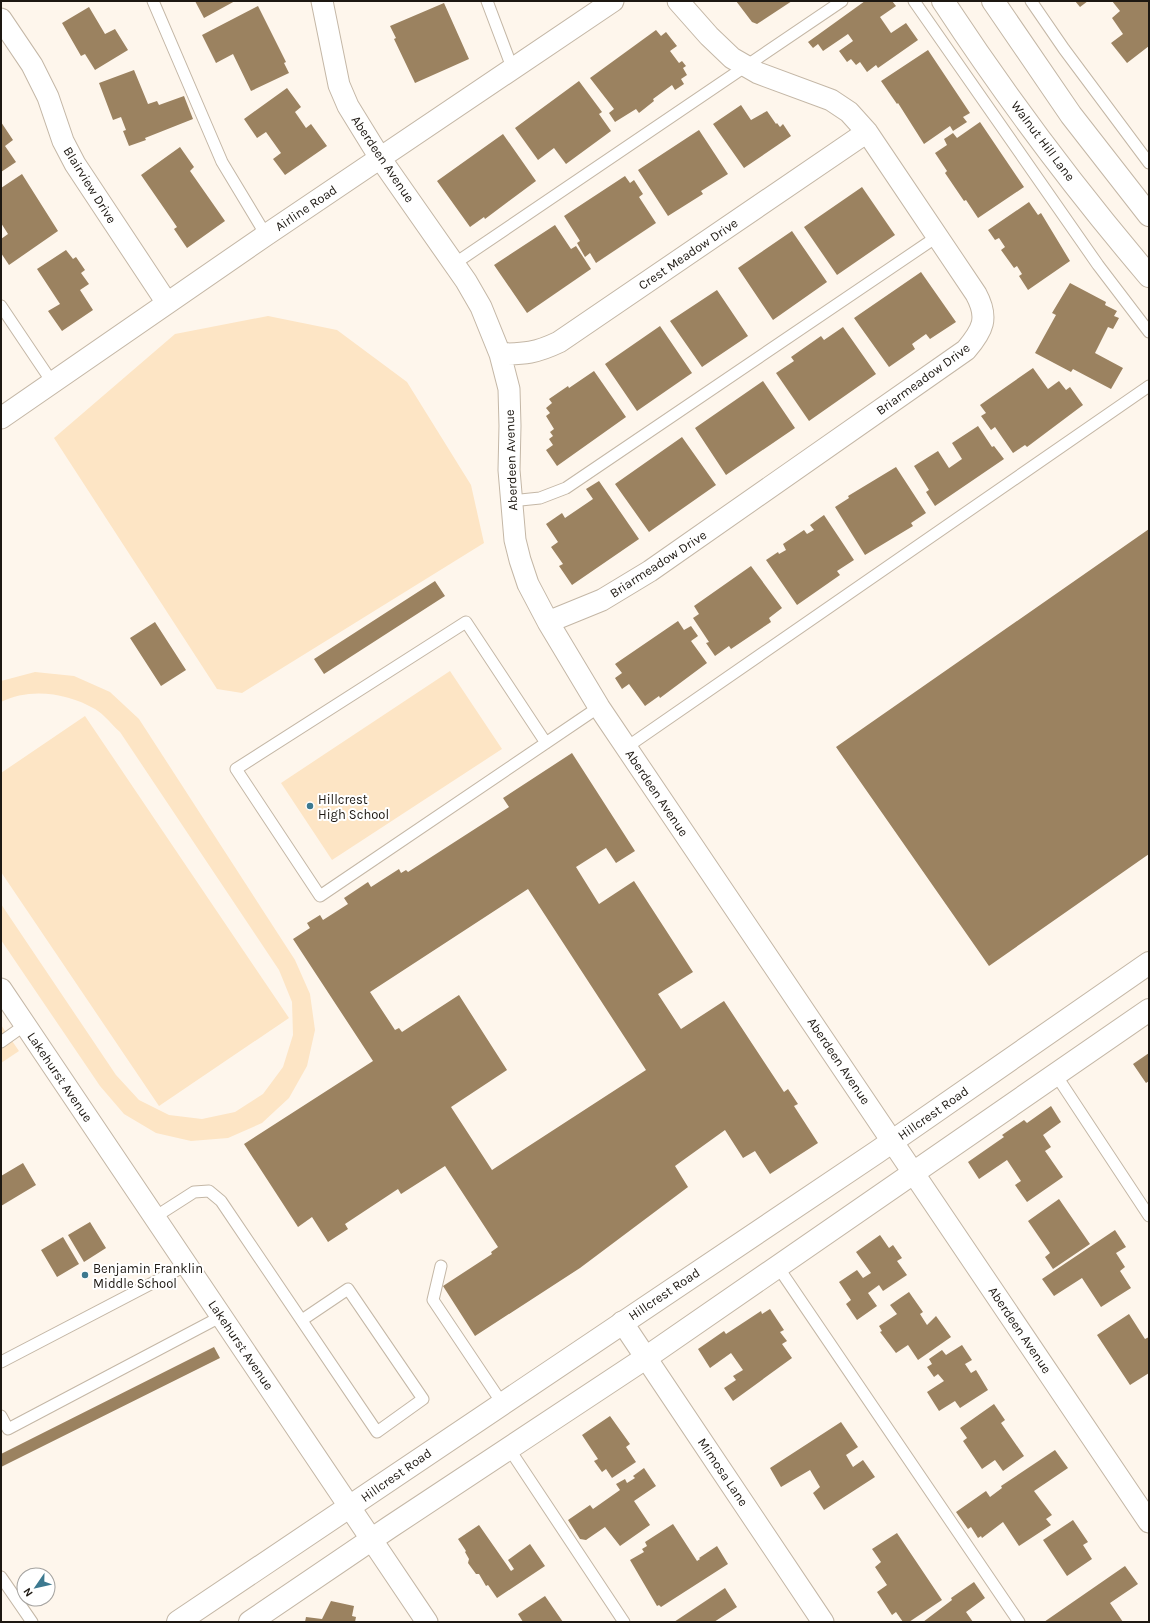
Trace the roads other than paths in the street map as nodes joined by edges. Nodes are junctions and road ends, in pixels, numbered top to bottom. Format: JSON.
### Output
{"nodes":[{"id":1,"x":153,"y":1,"type":"edge"},
{"id":2,"x":322,"y":1,"type":"edge"},
{"id":3,"x":487,"y":1,"type":"edge"},
{"id":4,"x":613,"y":1,"type":"edge"},
{"id":5,"x":678,"y":1,"type":"edge"},
{"id":6,"x":842,"y":1,"type":"edge"},
{"id":7,"x":914,"y":1,"type":"edge"},
{"id":8,"x":944,"y":1,"type":"edge"},
{"id":9,"x":993,"y":1,"type":"edge"},
{"id":10,"x":1030,"y":1,"type":"edge"},
{"id":11,"x":1,"y":19,"type":"edge"},
{"id":12,"x":746,"y":65,"type":"junction"},
{"id":13,"x":512,"y":70,"type":"junction"},
{"id":14,"x":867,"y":132,"type":"junction"},
{"id":15,"x":380,"y":158,"type":"junction"},
{"id":16,"x":1149,"y":163,"type":"edge"},
{"id":17,"x":1149,"y":215,"type":"edge"},
{"id":18,"x":266,"y":235,"type":"junction"},
{"id":19,"x":938,"y":236,"type":"junction"},
{"id":20,"x":454,"y":264,"type":"junction"},
{"id":21,"x":1149,"y":276,"type":"edge"},
{"id":22,"x":167,"y":303,"type":"junction"},
{"id":23,"x":1,"y":306,"type":"edge"},
{"id":24,"x":1149,"y":332,"type":"edge"},
{"id":25,"x":500,"y":354,"type":"junction"},
{"id":26,"x":52,"y":382,"type":"junction"},
{"id":27,"x":1149,"y":386,"type":"edge"},
{"id":28,"x":1,"y":418,"type":"edge"},
{"id":29,"x":511,"y":501,"type":"junction"},
{"id":30,"x":548,"y":622,"type":"junction"},
{"id":31,"x":599,"y":707,"type":"junction"},
{"id":32,"x":546,"y":743,"type":"junction"},
{"id":33,"x":626,"y":747,"type":"junction"},
{"id":34,"x":1149,"y":963,"type":"edge"},
{"id":35,"x":1,"y":989,"type":"edge"},
{"id":36,"x":1149,"y":1010,"type":"edge"},
{"id":37,"x":25,"y":1025,"type":"junction"},
{"id":38,"x":1,"y":1042,"type":"edge"},
{"id":39,"x":1056,"y":1075,"type":"junction"},
{"id":40,"x":893,"y":1141,"type":"junction"},
{"id":41,"x":914,"y":1173,"type":"junction"},
{"id":42,"x":1149,"y":1216,"type":"edge"},
{"id":43,"x":155,"y":1217,"type":"junction"},
{"id":44,"x":188,"y":1265,"type":"junction"},
{"id":45,"x":441,"y":1266,"type":"dead end"},
{"id":46,"x":778,"y":1267,"type":"junction"},
{"id":47,"x":222,"y":1316,"type":"junction"},
{"id":48,"x":302,"y":1320,"type":"junction"},
{"id":49,"x":622,"y":1322,"type":"junction"},
{"id":50,"x":647,"y":1357,"type":"junction"},
{"id":51,"x":1,"y":1362,"type":"edge"},
{"id":52,"x":502,"y":1403,"type":"junction"},
{"id":53,"x":1,"y":1416,"type":"edge"},
{"id":54,"x":508,"y":1447,"type":"junction"},
{"id":55,"x":350,"y":1507,"type":"junction"},
{"id":56,"x":1149,"y":1522,"type":"edge"},
{"id":57,"x":372,"y":1539,"type":"junction"},
{"id":58,"x":1,"y":1577,"type":"edge"},
{"id":59,"x":32,"y":1622,"type":"edge"},
{"id":60,"x":178,"y":1622,"type":"edge"},
{"id":61,"x":250,"y":1622,"type":"edge"},
{"id":62,"x":427,"y":1622,"type":"edge"},
{"id":63,"x":624,"y":1622,"type":"edge"},
{"id":64,"x":823,"y":1622,"type":"edge"},
{"id":65,"x":1019,"y":1622,"type":"edge"}],
"edges":[{"from":1,"to":18,"type":"lane"},
{"from":2,"to":15,"type":"street","name":"Aberdeen Avenue"},
{"from":3,"to":13,"type":"lane"},
{"from":4,"to":13,"type":"street","name":"Airline Road"},
{"from":5,"to":12,"type":"street","name":"Briarmeadow Drive"},
{"from":6,"to":12,"type":"lane"},
{"from":7,"to":24,"type":"lane"},
{"from":8,"to":21,"type":"main road","name":"Walnut Hill Lane"},
{"from":9,"to":17,"type":"main road"},
{"from":10,"to":16,"type":"lane"},
{"from":11,"to":22,"type":"street","name":"Blairview Drive"},
{"from":12,"to":14,"type":"street","name":"Briarmeadow Drive"},
{"from":12,"to":20,"type":"lane"},
{"from":13,"to":15,"type":"street","name":"Airline Road"},
{"from":14,"to":19,"type":"street","name":"Briarmeadow Drive"},
{"from":14,"to":25,"type":"street","name":"Crest Meadow Drive"},
{"from":15,"to":18,"type":"street","name":"Airline Road"},
{"from":15,"to":20,"type":"street","name":"Aberdeen Avenue"},
{"from":18,"to":22,"type":"street","name":"Airline Road"},
{"from":19,"to":29,"type":"lane"},
{"from":19,"to":30,"type":"street","name":"Briarmeadow Drive"},
{"from":20,"to":25,"type":"street","name":"Aberdeen Avenue"},
{"from":22,"to":26,"type":"street","name":"Airline Road"},
{"from":23,"to":26,"type":"lane"},
{"from":25,"to":29,"type":"street","name":"Aberdeen Avenue"},
{"from":26,"to":28,"type":"street","name":"Airline Road"},
{"from":27,"to":33,"type":"lane"},
{"from":29,"to":30,"type":"street","name":"Aberdeen Avenue"},
{"from":30,"to":31,"type":"street","name":"Aberdeen Avenue"},
{"from":31,"to":32,"type":"lane"},
{"from":31,"to":33,"type":"street","name":"Aberdeen Avenue"},
{"from":32,"to":32,"type":"lane"},
{"from":33,"to":40,"type":"street","name":"Aberdeen Avenue"},
{"from":34,"to":40,"type":"main road","name":"Hillcrest Road"},
{"from":35,"to":37,"type":"street","name":"Lakehurst Avenue"},
{"from":36,"to":39,"type":"main road"},
{"from":37,"to":38,"type":"lane"},
{"from":37,"to":43,"type":"street","name":"Lakehurst Avenue"},
{"from":39,"to":41,"type":"main road"},
{"from":39,"to":42,"type":"lane"},
{"from":40,"to":41,"type":"street","name":"Aberdeen Avenue"},
{"from":40,"to":49,"type":"main road","name":"Hillcrest Road"},
{"from":41,"to":46,"type":"main road"},
{"from":41,"to":56,"type":"street","name":"Aberdeen Avenue"},
{"from":43,"to":44,"type":"street","name":"Lakehurst Avenue"},
{"from":43,"to":48,"type":"lane"},
{"from":44,"to":47,"type":"street","name":"Lakehurst Avenue"},
{"from":44,"to":51,"type":"lane"},
{"from":45,"to":52,"type":"lane"},
{"from":46,"to":50,"type":"main road"},
{"from":46,"to":65,"type":"lane"},
{"from":47,"to":53,"type":"lane"},
{"from":47,"to":55,"type":"street","name":"Lakehurst Avenue"},
{"from":48,"to":48,"type":"lane"},
{"from":49,"to":50,"type":"street","name":"Mimosa Lane"},
{"from":49,"to":52,"type":"main road","name":"Hillcrest Road"},
{"from":50,"to":54,"type":"main road"},
{"from":50,"to":64,"type":"street","name":"Mimosa Lane"},
{"from":52,"to":55,"type":"main road","name":"Hillcrest Road"},
{"from":54,"to":57,"type":"main road"},
{"from":54,"to":63,"type":"lane"},
{"from":55,"to":57,"type":"street","name":"Lakehurst Avenue"},
{"from":55,"to":60,"type":"main road","name":"Hillcrest Road"},
{"from":57,"to":61,"type":"main road"},
{"from":57,"to":62,"type":"street","name":"Lakehurst Avenue"},
{"from":58,"to":59,"type":"lane"}]}
